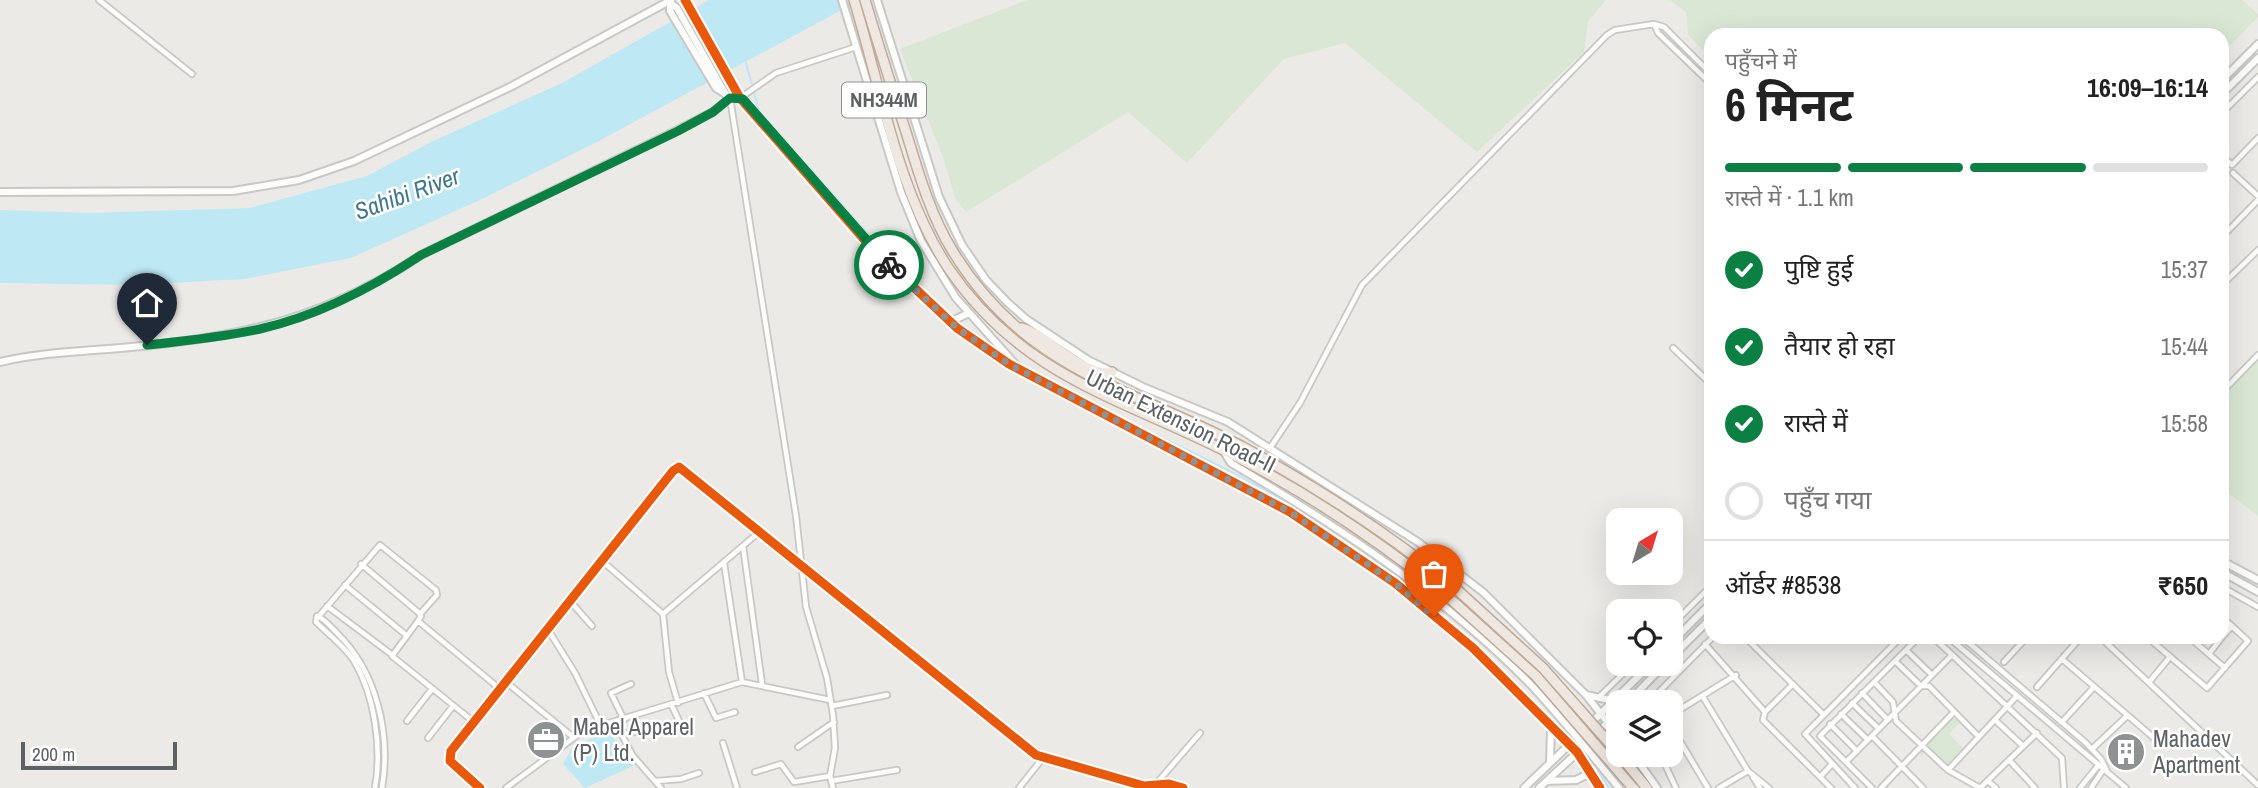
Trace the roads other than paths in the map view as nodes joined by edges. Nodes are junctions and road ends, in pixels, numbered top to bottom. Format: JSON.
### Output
{"nodes":[{"id":1,"x":99,"y":0,"type":"edge"},
{"id":2,"x":842,"y":0,"type":"edge"},
{"id":3,"x":854,"y":0,"type":"edge"},
{"id":4,"x":865,"y":0,"type":"edge"},
{"id":5,"x":877,"y":0,"type":"edge"},
{"id":6,"x":671,"y":1,"type":"edge"},
{"id":7,"x":687,"y":2,"type":"edge"},
{"id":8,"x":1654,"y":24,"type":"junction"},
{"id":9,"x":870,"y":35,"type":"junction"},
{"id":10,"x":855,"y":43,"type":"junction"},
{"id":11,"x":2258,"y":44,"type":"edge"},
{"id":12,"x":2258,"y":58,"type":"edge"},
{"id":13,"x":1704,"y":67,"type":"edge"},
{"id":14,"x":2229,"y":73,"type":"edge"},
{"id":15,"x":192,"y":74,"type":"dead end"},
{"id":16,"x":1704,"y":77,"type":"edge"},
{"id":17,"x":2258,"y":77,"type":"edge"},
{"id":18,"x":2229,"y":87,"type":"edge"},
{"id":19,"x":728,"y":97,"type":"junction"},
{"id":20,"x":740,"y":98,"type":"junction"},
{"id":21,"x":2229,"y":106,"type":"edge"},
{"id":22,"x":2258,"y":138,"type":"edge"},
{"id":23,"x":2229,"y":162,"type":"edge"},
{"id":24,"x":2232,"y":164,"type":"junction"},
{"id":25,"x":2229,"y":172,"type":"edge"},
{"id":26,"x":2233,"y":173,"type":"junction"},
{"id":27,"x":0,"y":192,"type":"edge"},
{"id":28,"x":2258,"y":201,"type":"edge"},
{"id":29,"x":2229,"y":230,"type":"edge"},
{"id":30,"x":2258,"y":250,"type":"edge"},
{"id":31,"x":2229,"y":278,"type":"edge"},
{"id":32,"x":969,"y":313,"type":"junction"},
{"id":33,"x":950,"y":322,"type":"junction"},
{"id":34,"x":1014,"y":325,"type":"junction"},
{"id":35,"x":1673,"y":348,"type":"dead end"},
{"id":36,"x":2258,"y":355,"type":"edge"},
{"id":37,"x":0,"y":362,"type":"edge"},
{"id":38,"x":1020,"y":369,"type":"junction"},
{"id":39,"x":1112,"y":372,"type":"junction"},
{"id":40,"x":1704,"y":377,"type":"edge"},
{"id":41,"x":2229,"y":385,"type":"edge"},
{"id":42,"x":1222,"y":449,"type":"junction"},
{"id":43,"x":1270,"y":449,"type":"junction"},
{"id":44,"x":758,"y":533,"type":"junction"},
{"id":45,"x":743,"y":546,"type":"junction"},
{"id":46,"x":601,"y":560,"type":"junction"},
{"id":47,"x":723,"y":562,"type":"junction"},
{"id":48,"x":361,"y":564,"type":"junction"},
{"id":49,"x":802,"y":565,"type":"junction"},
{"id":50,"x":2229,"y":565,"type":"edge"},
{"id":51,"x":2229,"y":576,"type":"edge"},
{"id":52,"x":2258,"y":580,"type":"edge"},
{"id":53,"x":345,"y":585,"type":"junction"},
{"id":54,"x":2229,"y":591,"type":"edge"},
{"id":55,"x":2258,"y":592,"type":"edge"},
{"id":56,"x":1704,"y":593,"type":"edge"},
{"id":57,"x":569,"y":600,"type":"junction"},
{"id":58,"x":327,"y":606,"type":"junction"},
{"id":59,"x":2258,"y":607,"type":"edge"},
{"id":60,"x":1704,"y":608,"type":"edge"},
{"id":61,"x":420,"y":614,"type":"junction"},
{"id":62,"x":663,"y":614,"type":"junction"},
{"id":63,"x":1683,"y":614,"type":"edge"},
{"id":64,"x":319,"y":616,"type":"junction"},
{"id":65,"x":418,"y":621,"type":"junction"},
{"id":66,"x":2229,"y":623,"type":"edge"},
{"id":67,"x":1704,"y":625,"type":"edge"},
{"id":68,"x":2232,"y":625,"type":"junction"},
{"id":69,"x":592,"y":626,"type":"dead end"},
{"id":70,"x":547,"y":628,"type":"junction"},
{"id":71,"x":2229,"y":629,"type":"edge"},
{"id":72,"x":1683,"y":630,"type":"edge"},
{"id":73,"x":406,"y":635,"type":"junction"},
{"id":74,"x":1705,"y":644,"type":"joint"},
{"id":75,"x":1752,"y":644,"type":"edge"},
{"id":76,"x":1894,"y":644,"type":"edge"},
{"id":77,"x":1912,"y":644,"type":"edge"},
{"id":78,"x":1940,"y":644,"type":"edge"},
{"id":79,"x":1972,"y":644,"type":"edge"},
{"id":80,"x":2020,"y":644,"type":"edge"},
{"id":81,"x":2075,"y":644,"type":"edge"},
{"id":82,"x":2108,"y":644,"type":"edge"},
{"id":83,"x":2156,"y":644,"type":"edge"},
{"id":84,"x":2197,"y":644,"type":"edge"},
{"id":85,"x":2216,"y":644,"type":"edge"},
{"id":86,"x":1957,"y":645,"type":"edge"},
{"id":87,"x":1683,"y":646,"type":"edge"},
{"id":88,"x":1906,"y":650,"type":"junction"},
{"id":89,"x":391,"y":654,"type":"junction"},
{"id":90,"x":2208,"y":654,"type":"junction"},
{"id":91,"x":1952,"y":655,"type":"junction"},
{"id":92,"x":2170,"y":657,"type":"junction"},
{"id":93,"x":2062,"y":659,"type":"junction"},
{"id":94,"x":1895,"y":661,"type":"junction"},
{"id":95,"x":2004,"y":662,"type":"dead end"},
{"id":96,"x":2225,"y":668,"type":"junction"},
{"id":97,"x":1736,"y":675,"type":"junction"},
{"id":98,"x":1932,"y":675,"type":"junction"},
{"id":99,"x":1621,"y":676,"type":"edge"},
{"id":100,"x":1639,"y":676,"type":"edge"},
{"id":101,"x":1653,"y":676,"type":"edge"},
{"id":102,"x":2150,"y":681,"type":"junction"},
{"id":103,"x":506,"y":682,"type":"junction"},
{"id":104,"x":742,"y":682,"type":"junction"},
{"id":105,"x":1874,"y":682,"type":"junction"},
{"id":106,"x":631,"y":684,"type":"dead end"},
{"id":107,"x":762,"y":684,"type":"junction"},
{"id":108,"x":1793,"y":684,"type":"junction"},
{"id":109,"x":1921,"y":686,"type":"junction"},
{"id":110,"x":2037,"y":687,"type":"dead end"},
{"id":111,"x":2094,"y":687,"type":"junction"},
{"id":112,"x":500,"y":689,"type":"junction"},
{"id":113,"x":432,"y":690,"type":"junction"},
{"id":114,"x":1626,"y":690,"type":"edge"},
{"id":115,"x":1640,"y":690,"type":"edge"},
{"id":116,"x":1661,"y":690,"type":"edge"},
{"id":117,"x":704,"y":694,"type":"junction"},
{"id":118,"x":1862,"y":694,"type":"junction"},
{"id":119,"x":887,"y":695,"type":"dead end"},
{"id":120,"x":1586,"y":695,"type":"junction"},
{"id":121,"x":1703,"y":697,"type":"junction"},
{"id":122,"x":2015,"y":697,"type":"junction"},
{"id":123,"x":1598,"y":698,"type":"junction"},
{"id":124,"x":1606,"y":699,"type":"edge"},
{"id":125,"x":678,"y":703,"type":"junction"},
{"id":126,"x":831,"y":703,"type":"junction"},
{"id":127,"x":1852,"y":703,"type":"junction"},
{"id":128,"x":453,"y":706,"type":"junction"},
{"id":129,"x":672,"y":706,"type":"junction"},
{"id":130,"x":2007,"y":707,"type":"junction"},
{"id":131,"x":1683,"y":708,"type":"edge"},
{"id":132,"x":1606,"y":709,"type":"edge"},
{"id":133,"x":735,"y":712,"type":"dead end"},
{"id":134,"x":1765,"y":712,"type":"junction"},
{"id":135,"x":1954,"y":712,"type":"junction"},
{"id":136,"x":1894,"y":713,"type":"junction"},
{"id":137,"x":1601,"y":714,"type":"junction"},
{"id":138,"x":1823,"y":714,"type":"junction"},
{"id":139,"x":1841,"y":714,"type":"junction"},
{"id":140,"x":2127,"y":716,"type":"junction"},
{"id":141,"x":624,"y":720,"type":"junction"},
{"id":142,"x":1888,"y":720,"type":"junction"},
{"id":143,"x":1995,"y":720,"type":"junction"},
{"id":144,"x":407,"y":721,"type":"dead end"},
{"id":145,"x":474,"y":722,"type":"junction"},
{"id":146,"x":615,"y":722,"type":"junction"},
{"id":147,"x":834,"y":722,"type":"junction"},
{"id":148,"x":2062,"y":722,"type":"junction"},
{"id":149,"x":680,"y":723,"type":"dead end"},
{"id":150,"x":1606,"y":723,"type":"joint"},
{"id":151,"x":1830,"y":724,"type":"junction"},
{"id":152,"x":601,"y":726,"type":"junction"},
{"id":153,"x":660,"y":728,"type":"dead end"},
{"id":154,"x":1551,"y":728,"type":"junction"},
{"id":155,"x":1879,"y":729,"type":"junction"},
{"id":156,"x":1200,"y":733,"type":"dead end"},
{"id":157,"x":2037,"y":733,"type":"junction"},
{"id":158,"x":621,"y":734,"type":"junction"},
{"id":159,"x":1577,"y":736,"type":"junction"},
{"id":160,"x":573,"y":737,"type":"junction"},
{"id":161,"x":1979,"y":737,"type":"junction"},
{"id":162,"x":428,"y":738,"type":"dead end"},
{"id":163,"x":1870,"y":738,"type":"junction"},
{"id":164,"x":1606,"y":739,"type":"edge"},
{"id":165,"x":723,"y":743,"type":"dead end"},
{"id":166,"x":2161,"y":744,"type":"dead end"},
{"id":167,"x":1569,"y":745,"type":"junction"},
{"id":168,"x":1585,"y":745,"type":"junction"},
{"id":169,"x":1683,"y":746,"type":"edge"},
{"id":170,"x":1922,"y":746,"type":"junction"},
{"id":171,"x":2024,"y":746,"type":"junction"},
{"id":172,"x":798,"y":747,"type":"dead end"},
{"id":173,"x":2092,"y":749,"type":"junction"},
{"id":174,"x":1857,"y":751,"type":"junction"},
{"id":175,"x":1577,"y":752,"type":"junction"},
{"id":176,"x":1042,"y":759,"type":"junction"},
{"id":177,"x":2009,"y":761,"type":"junction"},
{"id":178,"x":1846,"y":762,"type":"junction"},
{"id":179,"x":1550,"y":763,"type":"junction"},
{"id":180,"x":1832,"y":764,"type":"junction"},
{"id":181,"x":1902,"y":766,"type":"junction"},
{"id":182,"x":1630,"y":767,"type":"edge"},
{"id":183,"x":1642,"y":767,"type":"edge"},
{"id":184,"x":1666,"y":767,"type":"edge"},
{"id":185,"x":2097,"y":767,"type":"junction"},
{"id":186,"x":897,"y":770,"type":"dead end"},
{"id":187,"x":1948,"y":770,"type":"junction"},
{"id":188,"x":2106,"y":771,"type":"junction"},
{"id":189,"x":755,"y":772,"type":"dead end"},
{"id":190,"x":699,"y":773,"type":"dead end"},
{"id":191,"x":1590,"y":773,"type":"junction"},
{"id":192,"x":1750,"y":773,"type":"junction"},
{"id":193,"x":1820,"y":777,"type":"junction"},
{"id":194,"x":831,"y":779,"type":"junction"},
{"id":195,"x":1547,"y":780,"type":"junction"},
{"id":196,"x":655,"y":781,"type":"junction"},
{"id":197,"x":1989,"y":781,"type":"junction"},
{"id":198,"x":2258,"y":785,"type":"edge"},
{"id":199,"x":1155,"y":786,"type":"junction"},
{"id":200,"x":375,"y":788,"type":"edge"},
{"id":201,"x":382,"y":788,"type":"edge"},
{"id":202,"x":480,"y":788,"type":"edge"},
{"id":203,"x":506,"y":788,"type":"edge"},
{"id":204,"x":661,"y":788,"type":"edge"},
{"id":205,"x":737,"y":788,"type":"edge"},
{"id":206,"x":833,"y":788,"type":"edge"},
{"id":207,"x":1019,"y":788,"type":"edge"},
{"id":208,"x":1183,"y":788,"type":"edge"},
{"id":209,"x":1524,"y":788,"type":"edge"},
{"id":210,"x":1539,"y":788,"type":"edge"},
{"id":211,"x":1600,"y":788,"type":"edge"},
{"id":212,"x":1619,"y":788,"type":"edge"},
{"id":213,"x":1633,"y":788,"type":"edge"},
{"id":214,"x":1647,"y":788,"type":"edge"},
{"id":215,"x":1657,"y":788,"type":"edge"},
{"id":216,"x":1676,"y":788,"type":"edge"},
{"id":217,"x":1708,"y":788,"type":"edge"},
{"id":218,"x":1719,"y":788,"type":"edge"},
{"id":219,"x":1759,"y":788,"type":"edge"},
{"id":220,"x":1769,"y":788,"type":"edge"},
{"id":221,"x":1831,"y":788,"type":"edge"},
{"id":222,"x":1854,"y":788,"type":"edge"},
{"id":223,"x":1872,"y":788,"type":"edge"},
{"id":224,"x":1881,"y":788,"type":"edge"},
{"id":225,"x":1923,"y":788,"type":"edge"},
{"id":226,"x":1980,"y":788,"type":"edge"},
{"id":227,"x":1996,"y":788,"type":"edge"},
{"id":228,"x":2035,"y":788,"type":"edge"},
{"id":229,"x":2064,"y":788,"type":"edge"},
{"id":230,"x":2080,"y":788,"type":"edge"},
{"id":231,"x":2091,"y":788,"type":"edge"},
{"id":232,"x":2126,"y":788,"type":"edge"}],
"edges":[{"from":1,"to":15,"type":"street"},
{"from":2,"to":10,"type":"street"},
{"from":3,"to":9,"type":"highway","name":"Urban Extension Road-II","number":"NH344M"},
{"from":4,"to":9,"type":"highway","name":"Urban Extension Road-II","number":"NH344M"},
{"from":5,"to":39,"type":"street"},
{"from":6,"to":19,"type":"street"},
{"from":6,"to":27,"type":"street"},
{"from":7,"to":20,"type":"street"},
{"from":8,"to":13,"type":"street"},
{"from":8,"to":16,"type":"street"},
{"from":8,"to":43,"type":"street"},
{"from":9,"to":34,"type":"highway","name":"Urban Extension Road-II","number":"NH344M"},
{"from":9,"to":42,"type":"highway","name":"Urban Extension Road-II","number":"NH344M"},
{"from":10,"to":20,"type":"street"},
{"from":10,"to":32,"type":"street"},
{"from":11,"to":14,"type":"street"},
{"from":12,"to":18,"type":"street"},
{"from":17,"to":21,"type":"street"},
{"from":19,"to":20,"type":"street"},
{"from":19,"to":37,"type":"street"},
{"from":19,"to":49,"type":"street"},
{"from":20,"to":33,"type":"street"},
{"from":22,"to":24,"type":"street"},
{"from":23,"to":24,"type":"street"},
{"from":24,"to":26,"type":"street"},
{"from":25,"to":26,"type":"street"},
{"from":26,"to":28,"type":"street"},
{"from":28,"to":29,"type":"street"},
{"from":30,"to":31,"type":"street"},
{"from":32,"to":33,"type":"street"},
{"from":32,"to":38,"type":"street"},
{"from":33,"to":38,"type":"street"},
{"from":34,"to":39,"type":"highway"},
{"from":34,"to":164,"type":"highway","name":"Urban Extension Road-II","number":"NH344M","bridge":true},
{"from":35,"to":40,"type":"street"},
{"from":36,"to":41,"type":"street"},
{"from":38,"to":154,"type":"street"},
{"from":39,"to":43,"type":"street"},
{"from":42,"to":159,"type":"street"},
{"from":42,"to":213,"type":"highway","name":"Urban Extension Road-II","number":"NH344M","bridge":true},
{"from":43,"to":120,"type":"street"},
{"from":44,"to":45,"type":"street"},
{"from":44,"to":46,"type":"street"},
{"from":44,"to":49,"type":"street"},
{"from":45,"to":47,"type":"street"},
{"from":45,"to":107,"type":"street"},
{"from":46,"to":57,"type":"street"},
{"from":46,"to":62,"type":"street"},
{"from":47,"to":62,"type":"street"},
{"from":47,"to":104,"type":"street"},
{"from":48,"to":53,"type":"street"},
{"from":48,"to":61,"type":"street"},
{"from":48,"to":61,"type":"street"},
{"from":49,"to":126,"type":"street"},
{"from":49,"to":176,"type":"street"},
{"from":50,"to":52,"type":"street"},
{"from":51,"to":55,"type":"street"},
{"from":53,"to":58,"type":"street"},
{"from":53,"to":73,"type":"street"},
{"from":54,"to":59,"type":"street"},
{"from":56,"to":63,"type":"street"},
{"from":57,"to":69,"type":"street"},
{"from":57,"to":70,"type":"street"},
{"from":58,"to":64,"type":"street"},
{"from":58,"to":89,"type":"street"},
{"from":60,"to":72,"type":"street"},
{"from":61,"to":65,"type":"street"},
{"from":62,"to":125,"type":"street"},
{"from":64,"to":200,"type":"street"},
{"from":64,"to":201,"type":"street"},
{"from":65,"to":73,"type":"street"},
{"from":65,"to":112,"type":"street"},
{"from":66,"to":68,"type":"street"},
{"from":67,"to":87,"type":"street"},
{"from":68,"to":71,"type":"street"},
{"from":68,"to":96,"type":"street"},
{"from":70,"to":103,"type":"street"},
{"from":70,"to":152,"type":"street"},
{"from":73,"to":89,"type":"street"},
{"from":74,"to":97,"type":"street"},
{"from":74,"to":116,"type":"street"},
{"from":75,"to":108,"type":"street"},
{"from":76,"to":138,"type":"street"},
{"from":77,"to":88,"type":"street"},
{"from":78,"to":91,"type":"street"},
{"from":79,"to":148,"type":"street"},
{"from":80,"to":95,"type":"street"},
{"from":81,"to":93,"type":"street"},
{"from":82,"to":102,"type":"street"},
{"from":83,"to":92,"type":"street"},
{"from":84,"to":90,"type":"street"},
{"from":85,"to":90,"type":"street"},
{"from":86,"to":122,"type":"street"},
{"from":88,"to":94,"type":"street"},
{"from":88,"to":98,"type":"street"},
{"from":89,"to":113,"type":"street"},
{"from":90,"to":96,"type":"street"},
{"from":91,"to":98,"type":"street"},
{"from":91,"to":130,"type":"street"},
{"from":92,"to":96,"type":"street"},
{"from":92,"to":102,"type":"street"},
{"from":93,"to":110,"type":"street"},
{"from":93,"to":111,"type":"street"},
{"from":94,"to":105,"type":"street"},
{"from":94,"to":109,"type":"street"},
{"from":97,"to":121,"type":"street"},
{"from":97,"to":134,"type":"street"},
{"from":98,"to":109,"type":"street"},
{"from":99,"to":123,"type":"street"},
{"from":100,"to":114,"type":"street"},
{"from":101,"to":115,"type":"street"},
{"from":102,"to":198,"type":"street"},
{"from":103,"to":112,"type":"street"},
{"from":103,"to":160,"type":"street"},
{"from":104,"to":107,"type":"street"},
{"from":104,"to":117,"type":"street"},
{"from":105,"to":118,"type":"street"},
{"from":105,"to":136,"type":"street"},
{"from":106,"to":141,"type":"street"},
{"from":107,"to":126,"type":"street"},
{"from":108,"to":134,"type":"street"},
{"from":108,"to":138,"type":"street"},
{"from":109,"to":135,"type":"street"},
{"from":109,"to":136,"type":"street"},
{"from":111,"to":140,"type":"street"},
{"from":111,"to":148,"type":"street"},
{"from":112,"to":145,"type":"street"},
{"from":113,"to":128,"type":"street"},
{"from":113,"to":144,"type":"street"},
{"from":117,"to":125,"type":"street"},
{"from":117,"to":133,"type":"street"},
{"from":118,"to":127,"type":"street"},
{"from":118,"to":142,"type":"street"},
{"from":119,"to":126,"type":"street"},
{"from":120,"to":123,"type":"street"},
{"from":120,"to":137,"type":"street"},
{"from":121,"to":131,"type":"street"},
{"from":121,"to":192,"type":"street"},
{"from":122,"to":130,"type":"street"},
{"from":122,"to":185,"type":"street"},
{"from":123,"to":124,"type":"street"},
{"from":125,"to":129,"type":"street"},
{"from":126,"to":147,"type":"street"},
{"from":127,"to":139,"type":"street"},
{"from":127,"to":155,"type":"street"},
{"from":128,"to":145,"type":"street"},
{"from":128,"to":162,"type":"street"},
{"from":129,"to":141,"type":"street"},
{"from":129,"to":149,"type":"street"},
{"from":130,"to":143,"type":"street"},
{"from":130,"to":157,"type":"street"},
{"from":132,"to":137,"type":"street"},
{"from":134,"to":193,"type":"street"},
{"from":135,"to":161,"type":"street"},
{"from":135,"to":170,"type":"street"},
{"from":136,"to":142,"type":"street"},
{"from":136,"to":170,"type":"street"},
{"from":137,"to":150,"type":"street"},
{"from":137,"to":159,"type":"street"},
{"from":138,"to":180,"type":"street"},
{"from":139,"to":151,"type":"street"},
{"from":139,"to":163,"type":"street"},
{"from":140,"to":166,"type":"street"},
{"from":140,"to":173,"type":"street"},
{"from":141,"to":146,"type":"street"},
{"from":142,"to":155,"type":"street"},
{"from":143,"to":161,"type":"street"},
{"from":143,"to":171,"type":"street"},
{"from":145,"to":202,"type":"street"},
{"from":146,"to":152,"type":"street"},
{"from":146,"to":158,"type":"street"},
{"from":147,"to":172,"type":"street"},
{"from":147,"to":194,"type":"street"},
{"from":148,"to":173,"type":"street"},
{"from":150,"to":168,"type":"street"},
{"from":151,"to":174,"type":"street"},
{"from":151,"to":178,"type":"street"},
{"from":152,"to":160,"type":"street"},
{"from":153,"to":158,"type":"street"},
{"from":154,"to":167,"type":"street"},
{"from":154,"to":179,"type":"street"},
{"from":155,"to":163,"type":"street"},
{"from":156,"to":199,"type":"street"},
{"from":157,"to":171,"type":"street"},
{"from":157,"to":229,"type":"street"},
{"from":158,"to":196,"type":"street"},
{"from":159,"to":167,"type":"street"},
{"from":159,"to":168,"type":"street"},
{"from":160,"to":203,"type":"street"},
{"from":161,"to":187,"type":"street"},
{"from":163,"to":174,"type":"street"},
{"from":163,"to":181,"type":"street"},
{"from":165,"to":205,"type":"street"},
{"from":167,"to":175,"type":"street"},
{"from":167,"to":179,"type":"street"},
{"from":168,"to":175,"type":"street"},
{"from":168,"to":212,"type":"street"},
{"from":169,"to":217,"type":"street"},
{"from":170,"to":181,"type":"street"},
{"from":170,"to":187,"type":"street"},
{"from":171,"to":177,"type":"street"},
{"from":173,"to":188,"type":"street"},
{"from":174,"to":178,"type":"street"},
{"from":175,"to":191,"type":"street"},
{"from":175,"to":195,"type":"street"},
{"from":176,"to":199,"type":"street"},
{"from":176,"to":207,"type":"street"},
{"from":177,"to":197,"type":"street"},
{"from":177,"to":228,"type":"street"},
{"from":178,"to":223,"type":"street"},
{"from":179,"to":209,"type":"street"},
{"from":180,"to":193,"type":"street"},
{"from":180,"to":222,"type":"street"},
{"from":181,"to":224,"type":"street"},
{"from":181,"to":225,"type":"street"},
{"from":182,"to":214,"type":"highway","name":"Urban Extension Road-II","number":"NH344M"},
{"from":183,"to":215,"type":"street"},
{"from":184,"to":216,"type":"street"},
{"from":185,"to":188,"type":"street"},
{"from":185,"to":230,"type":"street"},
{"from":186,"to":194,"type":"street"},
{"from":187,"to":226,"type":"street"},
{"from":188,"to":231,"type":"street"},
{"from":188,"to":232,"type":"street"},
{"from":189,"to":194,"type":"street"},
{"from":190,"to":196,"type":"street"},
{"from":191,"to":195,"type":"street"},
{"from":191,"to":211,"type":"street"},
{"from":192,"to":218,"type":"street"},
{"from":192,"to":219,"type":"street"},
{"from":192,"to":220,"type":"street"},
{"from":193,"to":221,"type":"street"},
{"from":194,"to":206,"type":"street"},
{"from":195,"to":210,"type":"street"},
{"from":196,"to":204,"type":"street"},
{"from":197,"to":226,"type":"street"},
{"from":197,"to":227,"type":"street"},
{"from":199,"to":208,"type":"street"}]}
